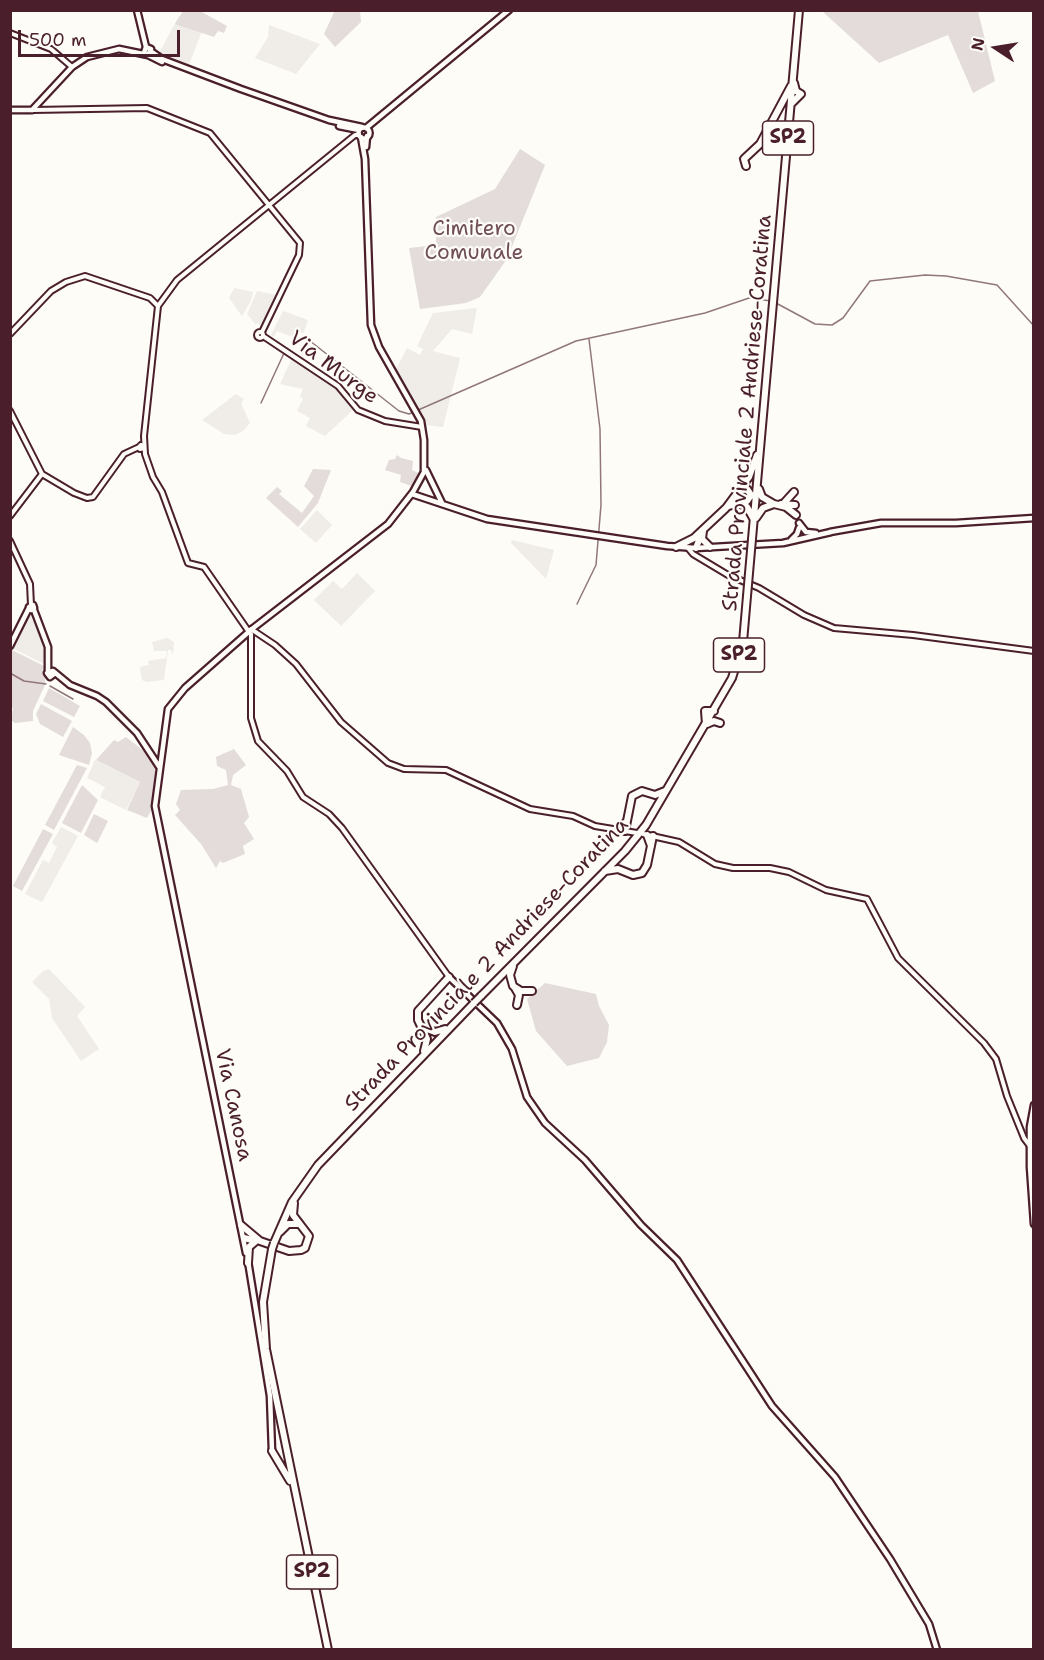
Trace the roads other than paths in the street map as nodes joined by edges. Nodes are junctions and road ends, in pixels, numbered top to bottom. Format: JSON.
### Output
{"nodes":[{"id":1,"x":137,"y":10,"type":"edge"},
{"id":2,"x":509,"y":10,"type":"edge"},
{"id":3,"x":799,"y":10,"type":"edge"},
{"id":4,"x":10,"y":33,"type":"edge"},
{"id":5,"x":147,"y":51,"type":"junction"},
{"id":6,"x":72,"y":67,"type":"junction"},
{"id":7,"x":793,"y":78,"type":"junction"},
{"id":8,"x":40,"y":107,"type":"junction"},
{"id":9,"x":10,"y":110,"type":"edge"},
{"id":10,"x":32,"y":110,"type":"junction"},
{"id":11,"x":779,"y":111,"type":"junction"},
{"id":12,"x":790,"y":116,"type":"junction"},
{"id":13,"x":363,"y":132,"type":"junction"},
{"id":14,"x":746,"y":166,"type":"dead end"},
{"id":15,"x":269,"y":206,"type":"junction"},
{"id":16,"x":158,"y":306,"type":"junction"},
{"id":17,"x":10,"y":334,"type":"edge"},
{"id":18,"x":10,"y":411,"type":"edge"},
{"id":19,"x":417,"y":412,"type":"junction"},
{"id":20,"x":422,"y":427,"type":"junction"},
{"id":21,"x":762,"y":434,"type":"junction"},
{"id":22,"x":142,"y":446,"type":"junction"},
{"id":23,"x":426,"y":470,"type":"junction"},
{"id":24,"x":42,"y":474,"type":"junction"},
{"id":25,"x":759,"y":476,"type":"junction"},
{"id":26,"x":741,"y":490,"type":"junction"},
{"id":27,"x":794,"y":492,"type":"dead end"},
{"id":28,"x":413,"y":495,"type":"junction"},
{"id":29,"x":442,"y":503,"type":"junction"},
{"id":30,"x":739,"y":503,"type":"junction"},
{"id":31,"x":780,"y":505,"type":"junction"},
{"id":32,"x":795,"y":505,"type":"joint"},
{"id":33,"x":726,"y":508,"type":"junction"},
{"id":34,"x":12,"y":514,"type":"edge"},
{"id":35,"x":796,"y":515,"type":"junction"},
{"id":36,"x":1033,"y":518,"type":"edge"},
{"id":37,"x":10,"y":521,"type":"edge"},
{"id":38,"x":754,"y":524,"type":"junction"},
{"id":39,"x":800,"y":527,"type":"junction"},
{"id":40,"x":831,"y":531,"type":"junction"},
{"id":41,"x":702,"y":532,"type":"junction"},
{"id":42,"x":694,"y":538,"type":"junction"},
{"id":43,"x":802,"y":539,"type":"junction"},
{"id":44,"x":10,"y":541,"type":"edge"},
{"id":45,"x":787,"y":542,"type":"junction"},
{"id":46,"x":676,"y":547,"type":"junction"},
{"id":47,"x":710,"y":547,"type":"junction"},
{"id":48,"x":692,"y":548,"type":"junction"},
{"id":49,"x":30,"y":609,"type":"junction"},
{"id":50,"x":251,"y":631,"type":"junction"},
{"id":51,"x":10,"y":646,"type":"edge"},
{"id":52,"x":1034,"y":651,"type":"edge"},
{"id":53,"x":715,"y":711,"type":"junction"},
{"id":54,"x":706,"y":725,"type":"junction"},
{"id":55,"x":160,"y":768,"type":"junction"},
{"id":56,"x":669,"y":787,"type":"junction"},
{"id":57,"x":650,"y":794,"type":"junction"},
{"id":58,"x":652,"y":814,"type":"junction"},
{"id":59,"x":627,"y":828,"type":"joint"},
{"id":60,"x":651,"y":837,"type":"joint"},
{"id":61,"x":625,"y":851,"type":"junction"},
{"id":62,"x":605,"y":871,"type":"junction"},
{"id":63,"x":624,"y":872,"type":"junction"},
{"id":64,"x":514,"y":962,"type":"junction"},
{"id":65,"x":449,"y":977,"type":"junction"},
{"id":66,"x":491,"y":986,"type":"junction"},
{"id":67,"x":517,"y":990,"type":"junction"},
{"id":68,"x":532,"y":991,"type":"dead end"},
{"id":69,"x":518,"y":1005,"type":"dead end"},
{"id":70,"x":421,"y":1026,"type":"junction"},
{"id":71,"x":451,"y":1026,"type":"junction"},
{"id":72,"x":421,"y":1057,"type":"junction"},
{"id":73,"x":1034,"y":1105,"type":"edge"},
{"id":74,"x":1030,"y":1146,"type":"junction"},
{"id":75,"x":296,"y":1195,"type":"junction"},
{"id":76,"x":300,"y":1224,"type":"junction"},
{"id":77,"x":1034,"y":1224,"type":"edge"},
{"id":78,"x":241,"y":1225,"type":"junction"},
{"id":79,"x":244,"y":1238,"type":"junction"},
{"id":80,"x":256,"y":1240,"type":"junction"},
{"id":81,"x":274,"y":1243,"type":"junction"},
{"id":82,"x":248,"y":1263,"type":"junction"},
{"id":83,"x":282,"y":1430,"type":"junction"},
{"id":84,"x":272,"y":1451,"type":"junction"},
{"id":85,"x":296,"y":1495,"type":"junction"},
{"id":86,"x":328,"y":1650,"type":"edge"},
{"id":87,"x":937,"y":1650,"type":"edge"}],
"edges":[{"from":1,"to":5,"type":"main road"},
{"from":2,"to":13,"type":"main road"},
{"from":3,"to":7,"type":"main road","name":"Strada Provinciale 2 Andriese-Coratina","number":"SP2"},
{"from":4,"to":6,"type":"street"},
{"from":5,"to":6,"type":"main road"},
{"from":5,"to":13,"type":"main road"},
{"from":6,"to":8,"type":"main road"},
{"from":6,"to":10,"type":"main road"},
{"from":7,"to":11,"type":"main road"},
{"from":7,"to":12,"type":"main road","name":"Strada Provinciale 2 Andriese-Coratina","number":"SP2"},
{"from":8,"to":10,"type":"main road"},
{"from":8,"to":15,"type":"street"},
{"from":9,"to":10,"type":"main road"},
{"from":11,"to":12,"type":"main road"},
{"from":11,"to":14,"type":"main road"},
{"from":12,"to":21,"type":"main road","name":"Strada Provinciale 2 Andriese-Coratina","number":"SP2"},
{"from":13,"to":15,"type":"street"},
{"from":13,"to":19,"type":"main road"},
{"from":15,"to":16,"type":"street"},
{"from":15,"to":20,"type":"street","name":"Via Murge"},
{"from":16,"to":17,"type":"street"},
{"from":16,"to":22,"type":"street"},
{"from":18,"to":24,"type":"street"},
{"from":19,"to":20,"type":"main road"},
{"from":19,"to":23,"type":"main road"},
{"from":20,"to":28,"type":"main road"},
{"from":21,"to":25,"type":"main road","name":"Strada Provinciale 2 Andriese-Coratina","number":"SP2"},
{"from":21,"to":26,"type":"main road"},
{"from":22,"to":24,"type":"street"},
{"from":22,"to":50,"type":"street"},
{"from":23,"to":28,"type":"main road"},
{"from":23,"to":29,"type":"main road"},
{"from":24,"to":34,"type":"street"},
{"from":25,"to":31,"type":"main road"},
{"from":25,"to":38,"type":"main road","name":"Strada Provinciale 2 Andriese-Coratina","number":"SP2"},
{"from":26,"to":30,"type":"main road"},
{"from":26,"to":33,"type":"main road"},
{"from":27,"to":31,"type":"main road"},
{"from":28,"to":29,"type":"main road"},
{"from":28,"to":50,"type":"main road"},
{"from":29,"to":46,"type":"main road"},
{"from":30,"to":33,"type":"main road"},
{"from":30,"to":38,"type":"main road"},
{"from":31,"to":32,"type":"main road"},
{"from":31,"to":35,"type":"main road"},
{"from":31,"to":38,"type":"main road"},
{"from":32,"to":35,"type":"main road"},
{"from":33,"to":41,"type":"main road"},
{"from":34,"to":37,"type":"street"},
{"from":35,"to":39,"type":"main road"},
{"from":36,"to":40,"type":"main road"},
{"from":38,"to":53,"type":"main road","name":"Strada Provinciale 2 Andriese-Coratina","number":"SP2","bridge":true},
{"from":39,"to":40,"type":"main road"},
{"from":39,"to":43,"type":"main road"},
{"from":39,"to":45,"type":"main road"},
{"from":40,"to":43,"type":"main road"},
{"from":41,"to":42,"type":"main road"},
{"from":41,"to":47,"type":"main road"},
{"from":41,"to":48,"type":"main road"},
{"from":42,"to":46,"type":"main road"},
{"from":42,"to":48,"type":"main road"},
{"from":43,"to":45,"type":"main road"},
{"from":44,"to":49,"type":"street"},
{"from":45,"to":47,"type":"main road"},
{"from":46,"to":48,"type":"main road"},
{"from":47,"to":48,"type":"main road"},
{"from":48,"to":52,"type":"street"},
{"from":49,"to":51,"type":"main road"},
{"from":49,"to":55,"type":"main road"},
{"from":50,"to":55,"type":"main road","name":"Via Canosa"},
{"from":50,"to":59,"type":"street"},
{"from":50,"to":65,"type":"street"},
{"from":53,"to":54,"type":"main road","name":"Strada Provinciale 2 Andriese-Coratina","number":"SP2"},
{"from":53,"to":54,"type":"main road"},
{"from":54,"to":56,"type":"main road","name":"Strada Provinciale 2 Andriese-Coratina","number":"SP2"},
{"from":55,"to":78,"type":"main road","name":"Via Canosa"},
{"from":56,"to":57,"type":"main road"},
{"from":56,"to":58,"type":"main road","name":"Strada Provinciale 2 Andriese-Coratina","number":"SP2"},
{"from":57,"to":58,"type":"main road"},
{"from":57,"to":59,"type":"main road"},
{"from":58,"to":61,"type":"main road","name":"Strada Provinciale 2 Andriese-Coratina","number":"SP2"},
{"from":60,"to":63,"type":"main road"},
{"from":60,"to":74,"type":"street"},
{"from":61,"to":62,"type":"main road","name":"Strada Provinciale 2 Andriese-Coratina","number":"SP2"},
{"from":61,"to":63,"type":"main road"},
{"from":62,"to":63,"type":"main road"},
{"from":62,"to":64,"type":"main road","name":"Strada Provinciale 2 Andriese-Coratina","number":"SP2"},
{"from":64,"to":66,"type":"main road","name":"Strada Provinciale 2 Andriese-Coratina","number":"SP2"},
{"from":64,"to":67,"type":"main road"},
{"from":65,"to":70,"type":"main road"},
{"from":65,"to":87,"type":"main road"},
{"from":66,"to":67,"type":"main road"},
{"from":66,"to":71,"type":"main road","name":"Strada Provinciale 2 Andriese-Coratina","number":"SP2","bridge":true},
{"from":67,"to":68,"type":"main road"},
{"from":67,"to":69,"type":"main road"},
{"from":70,"to":71,"type":"main road"},
{"from":70,"to":72,"type":"main road"},
{"from":71,"to":72,"type":"main road","name":"Strada Provinciale 2 Andriese-Coratina","number":"SP2"},
{"from":72,"to":75,"type":"main road","name":"Strada Provinciale 2 Andriese-Coratina","number":"SP2"},
{"from":73,"to":74,"type":"main road"},
{"from":74,"to":77,"type":"main road"},
{"from":75,"to":76,"type":"main road"},
{"from":75,"to":81,"type":"main road","name":"Strada Provinciale 2 Andriese-Coratina","number":"SP2"},
{"from":76,"to":80,"type":"main road"},
{"from":76,"to":81,"type":"main road"},
{"from":78,"to":79,"type":"main road","name":"Via Canosa"},
{"from":78,"to":80,"type":"main road"},
{"from":79,"to":80,"type":"main road"},
{"from":79,"to":82,"type":"main road","name":"Via Canosa"},
{"from":80,"to":82,"type":"main road"},
{"from":81,"to":83,"type":"main road","name":"Strada Provinciale 2 Andriese-Coratina","number":"SP2"},
{"from":82,"to":84,"type":"main road","name":"Via Canosa"},
{"from":83,"to":84,"type":"main road"},
{"from":83,"to":85,"type":"main road","name":"Strada Provinciale 2 Andriese-Coratina","number":"SP2"},
{"from":84,"to":85,"type":"main road"},
{"from":85,"to":86,"type":"main road","name":"Strada Provinciale 2 Andriese-Coratina","number":"SP2"}]}
